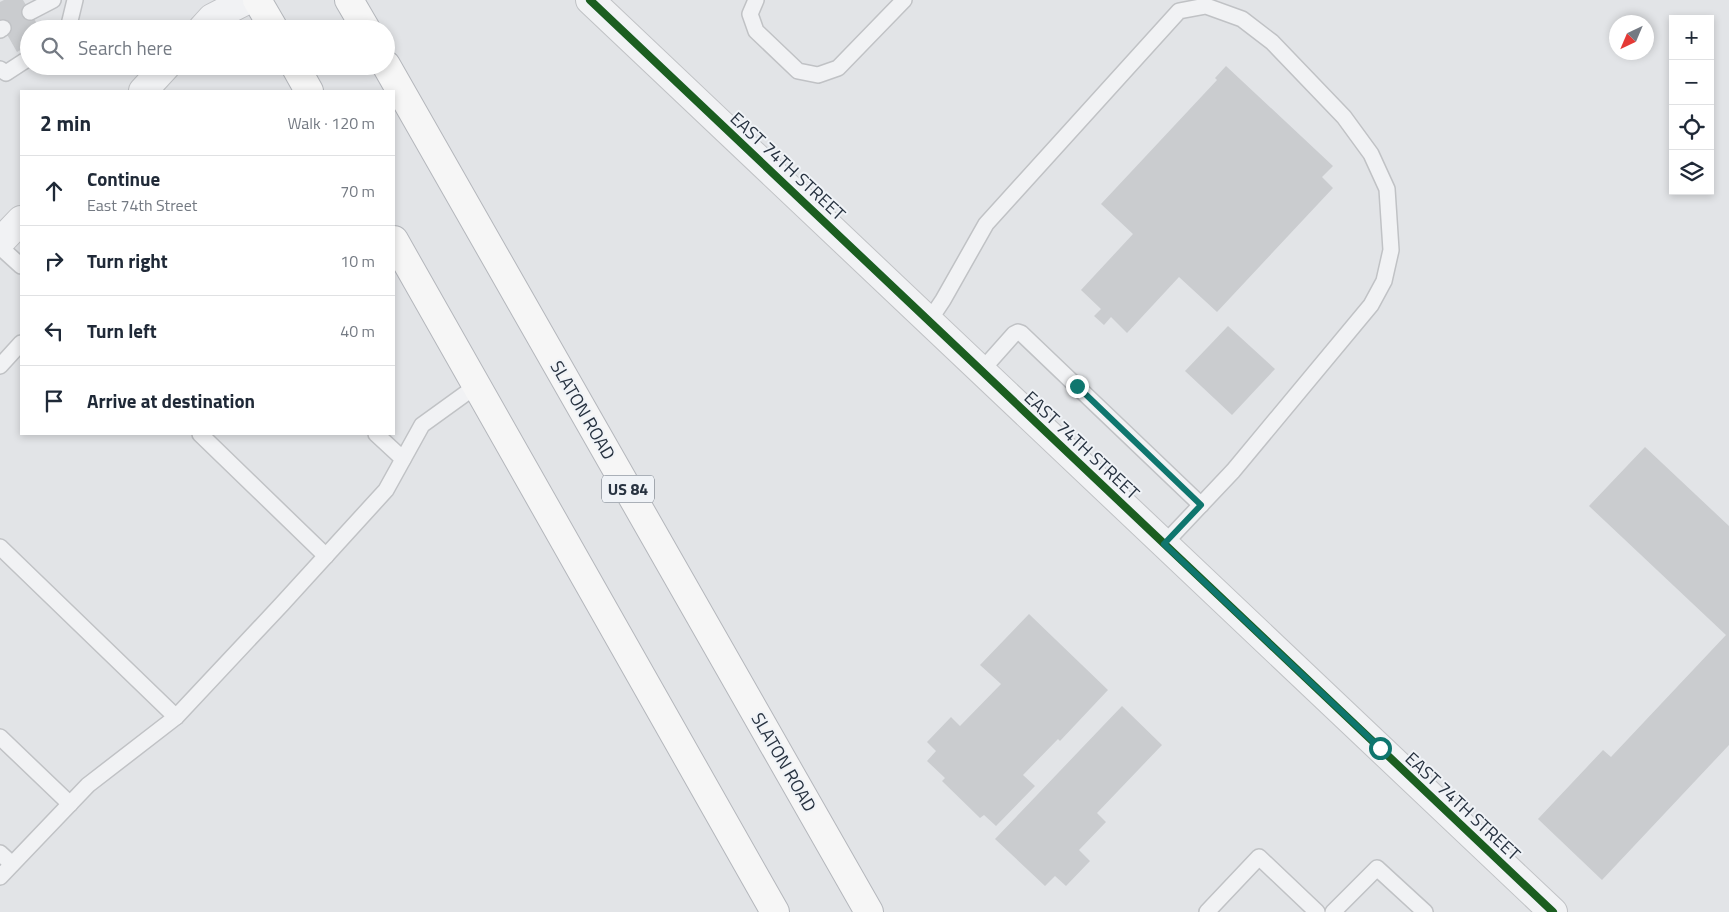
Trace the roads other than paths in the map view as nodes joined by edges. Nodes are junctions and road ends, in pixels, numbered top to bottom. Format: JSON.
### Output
{"nodes":[{"id":1,"x":53,"y":0,"type":"edge"},
{"id":2,"x":247,"y":0,"type":"edge"},
{"id":3,"x":257,"y":0,"type":"edge"},
{"id":4,"x":349,"y":0,"type":"edge"},
{"id":5,"x":590,"y":0,"type":"edge"},
{"id":6,"x":756,"y":0,"type":"edge"},
{"id":7,"x":904,"y":0,"type":"edge"},
{"id":8,"x":71,"y":1,"type":"edge"},
{"id":9,"x":30,"y":12,"type":"dead end"},
{"id":10,"x":69,"y":20,"type":"edge"},
{"id":11,"x":210,"y":20,"type":"edge"},
{"id":12,"x":269,"y":20,"type":"edge"},
{"id":13,"x":361,"y":20,"type":"edge"},
{"id":14,"x":20,"y":64,"type":"edge"},
{"id":15,"x":0,"y":69,"type":"edge"},
{"id":16,"x":158,"y":75,"type":"edge"},
{"id":17,"x":300,"y":75,"type":"edge"},
{"id":18,"x":392,"y":75,"type":"edge"},
{"id":19,"x":144,"y":90,"type":"edge"},
{"id":20,"x":308,"y":90,"type":"edge"},
{"id":21,"x":20,"y":221,"type":"edge"},
{"id":22,"x":0,"y":242,"type":"edge"},
{"id":23,"x":395,"y":242,"type":"edge"},
{"id":24,"x":0,"y":247,"type":"edge"},
{"id":25,"x":20,"y":265,"type":"edge"},
{"id":26,"x":929,"y":321,"type":"junction"},
{"id":27,"x":20,"y":345,"type":"edge"},
{"id":28,"x":0,"y":366,"type":"edge"},
{"id":29,"x":982,"y":370,"type":"junction"},
{"id":30,"x":476,"y":386,"type":"junction"},
{"id":31,"x":201,"y":435,"type":"edge"},
{"id":32,"x":377,"y":435,"type":"edge"},
{"id":33,"x":403,"y":459,"type":"junction"},
{"id":34,"x":1201,"y":505,"type":"junction"},
{"id":35,"x":1164,"y":544,"type":"junction"},
{"id":36,"x":0,"y":547,"type":"edge"},
{"id":37,"x":326,"y":556,"type":"junction"},
{"id":38,"x":176,"y":717,"type":"junction"},
{"id":39,"x":0,"y":737,"type":"edge"},
{"id":40,"x":70,"y":804,"type":"junction"},
{"id":41,"x":0,"y":853,"type":"edge"},
{"id":42,"x":12,"y":864,"type":"junction"},
{"id":43,"x":0,"y":877,"type":"edge"},
{"id":44,"x":775,"y":912,"type":"edge"},
{"id":45,"x":869,"y":912,"type":"edge"},
{"id":46,"x":1207,"y":912,"type":"edge"},
{"id":47,"x":1318,"y":912,"type":"edge"},
{"id":48,"x":1333,"y":912,"type":"edge"},
{"id":49,"x":1425,"y":912,"type":"edge"},
{"id":50,"x":1553,"y":912,"type":"edge"}],
"edges":[{"from":1,"to":9,"type":"lane"},
{"from":2,"to":11,"type":"street"},
{"from":3,"to":12,"type":"highway"},
{"from":4,"to":13,"type":"highway"},
{"from":5,"to":26,"type":"street","name":"EAST 74TH STREET"},
{"from":6,"to":7,"type":"lane"},
{"from":8,"to":10,"type":"lane"},
{"from":14,"to":15,"type":"lane"},
{"from":16,"to":19,"type":"street"},
{"from":17,"to":20,"type":"highway"},
{"from":18,"to":45,"type":"highway","name":"SLATON ROAD","number":"US 84"},
{"from":21,"to":22,"type":"street"},
{"from":23,"to":30,"type":"highway"},
{"from":24,"to":25,"type":"lane"},
{"from":26,"to":29,"type":"street","name":"EAST 74TH STREET"},
{"from":26,"to":34,"type":"lane"},
{"from":27,"to":28,"type":"lane"},
{"from":29,"to":34,"type":"lane"},
{"from":29,"to":35,"type":"street","name":"EAST 74TH STREET"},
{"from":30,"to":33,"type":"lane"},
{"from":30,"to":44,"type":"highway"},
{"from":31,"to":37,"type":"lane"},
{"from":32,"to":33,"type":"lane"},
{"from":33,"to":37,"type":"lane"},
{"from":34,"to":35,"type":"lane"},
{"from":35,"to":50,"type":"street","name":"EAST 74TH STREET"},
{"from":36,"to":38,"type":"lane"},
{"from":37,"to":38,"type":"lane"},
{"from":38,"to":40,"type":"lane"},
{"from":39,"to":40,"type":"lane"},
{"from":40,"to":42,"type":"lane"},
{"from":41,"to":42,"type":"lane"},
{"from":42,"to":43,"type":"lane"},
{"from":46,"to":47,"type":"lane"},
{"from":48,"to":49,"type":"lane"}]}
